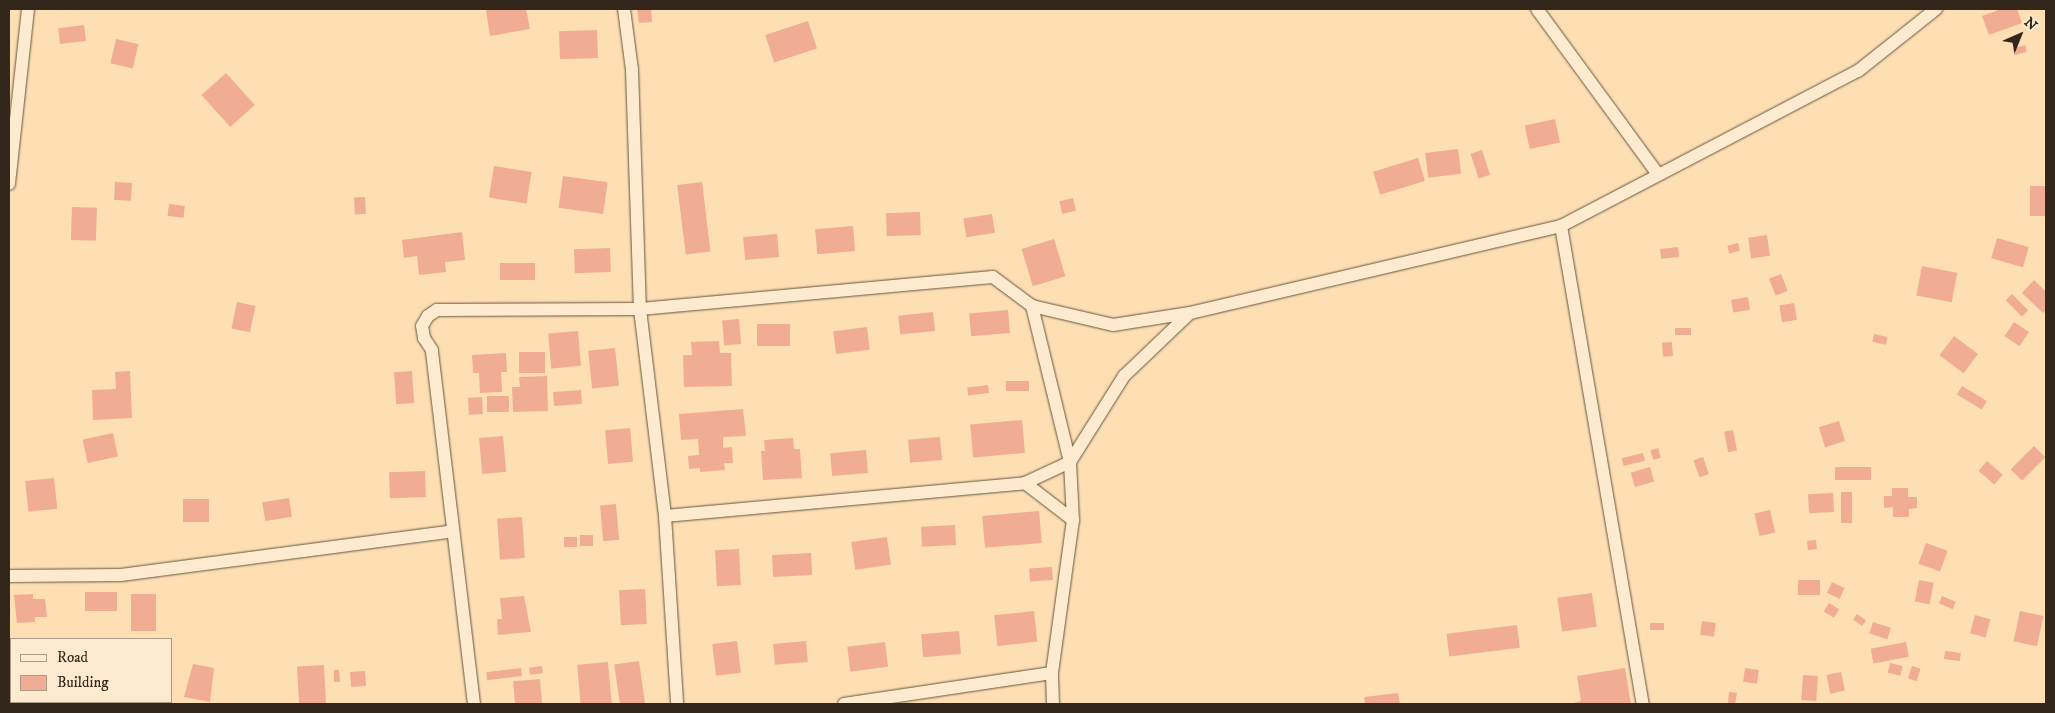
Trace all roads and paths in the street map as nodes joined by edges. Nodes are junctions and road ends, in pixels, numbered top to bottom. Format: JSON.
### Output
{"nodes":[{"id":1,"x":28,"y":9,"type":"edge"},
{"id":2,"x":624,"y":9,"type":"edge"},
{"id":3,"x":1537,"y":9,"type":"edge"},
{"id":4,"x":1936,"y":9,"type":"edge"},
{"id":5,"x":1657,"y":173,"type":"junction"},
{"id":6,"x":9,"y":184,"type":"edge"},
{"id":7,"x":1562,"y":226,"type":"junction"},
{"id":8,"x":1032,"y":306,"type":"junction"},
{"id":9,"x":640,"y":309,"type":"junction"},
{"id":10,"x":1190,"y":313,"type":"junction"},
{"id":11,"x":1070,"y":462,"type":"junction"},
{"id":12,"x":1026,"y":483,"type":"junction"},
{"id":13,"x":665,"y":516,"type":"junction"},
{"id":14,"x":1073,"y":520,"type":"junction"},
{"id":15,"x":453,"y":531,"type":"junction"},
{"id":16,"x":9,"y":576,"type":"edge"},
{"id":17,"x":1052,"y":673,"type":"junction"},
{"id":18,"x":474,"y":704,"type":"edge"},
{"id":19,"x":677,"y":704,"type":"edge"},
{"id":20,"x":844,"y":704,"type":"edge"},
{"id":21,"x":1053,"y":704,"type":"edge"},
{"id":22,"x":1643,"y":704,"type":"edge"}],
"edges":[{"from":1,"to":6,"type":"street"},
{"from":2,"to":9,"type":"street"},
{"from":3,"to":5,"type":"street"},
{"from":4,"to":5,"type":"street"},
{"from":5,"to":7,"type":"street"},
{"from":7,"to":10,"type":"street"},
{"from":7,"to":22,"type":"street"},
{"from":8,"to":9,"type":"street"},
{"from":8,"to":10,"type":"street"},
{"from":8,"to":11,"type":"street"},
{"from":9,"to":13,"type":"street"},
{"from":9,"to":15,"type":"street"},
{"from":10,"to":11,"type":"street"},
{"from":11,"to":12,"type":"street"},
{"from":11,"to":14,"type":"street"},
{"from":12,"to":13,"type":"street"},
{"from":12,"to":14,"type":"street"},
{"from":13,"to":19,"type":"street"},
{"from":14,"to":17,"type":"street"},
{"from":15,"to":16,"type":"street"},
{"from":15,"to":18,"type":"street"},
{"from":17,"to":20,"type":"street"},
{"from":17,"to":21,"type":"street"}]}
